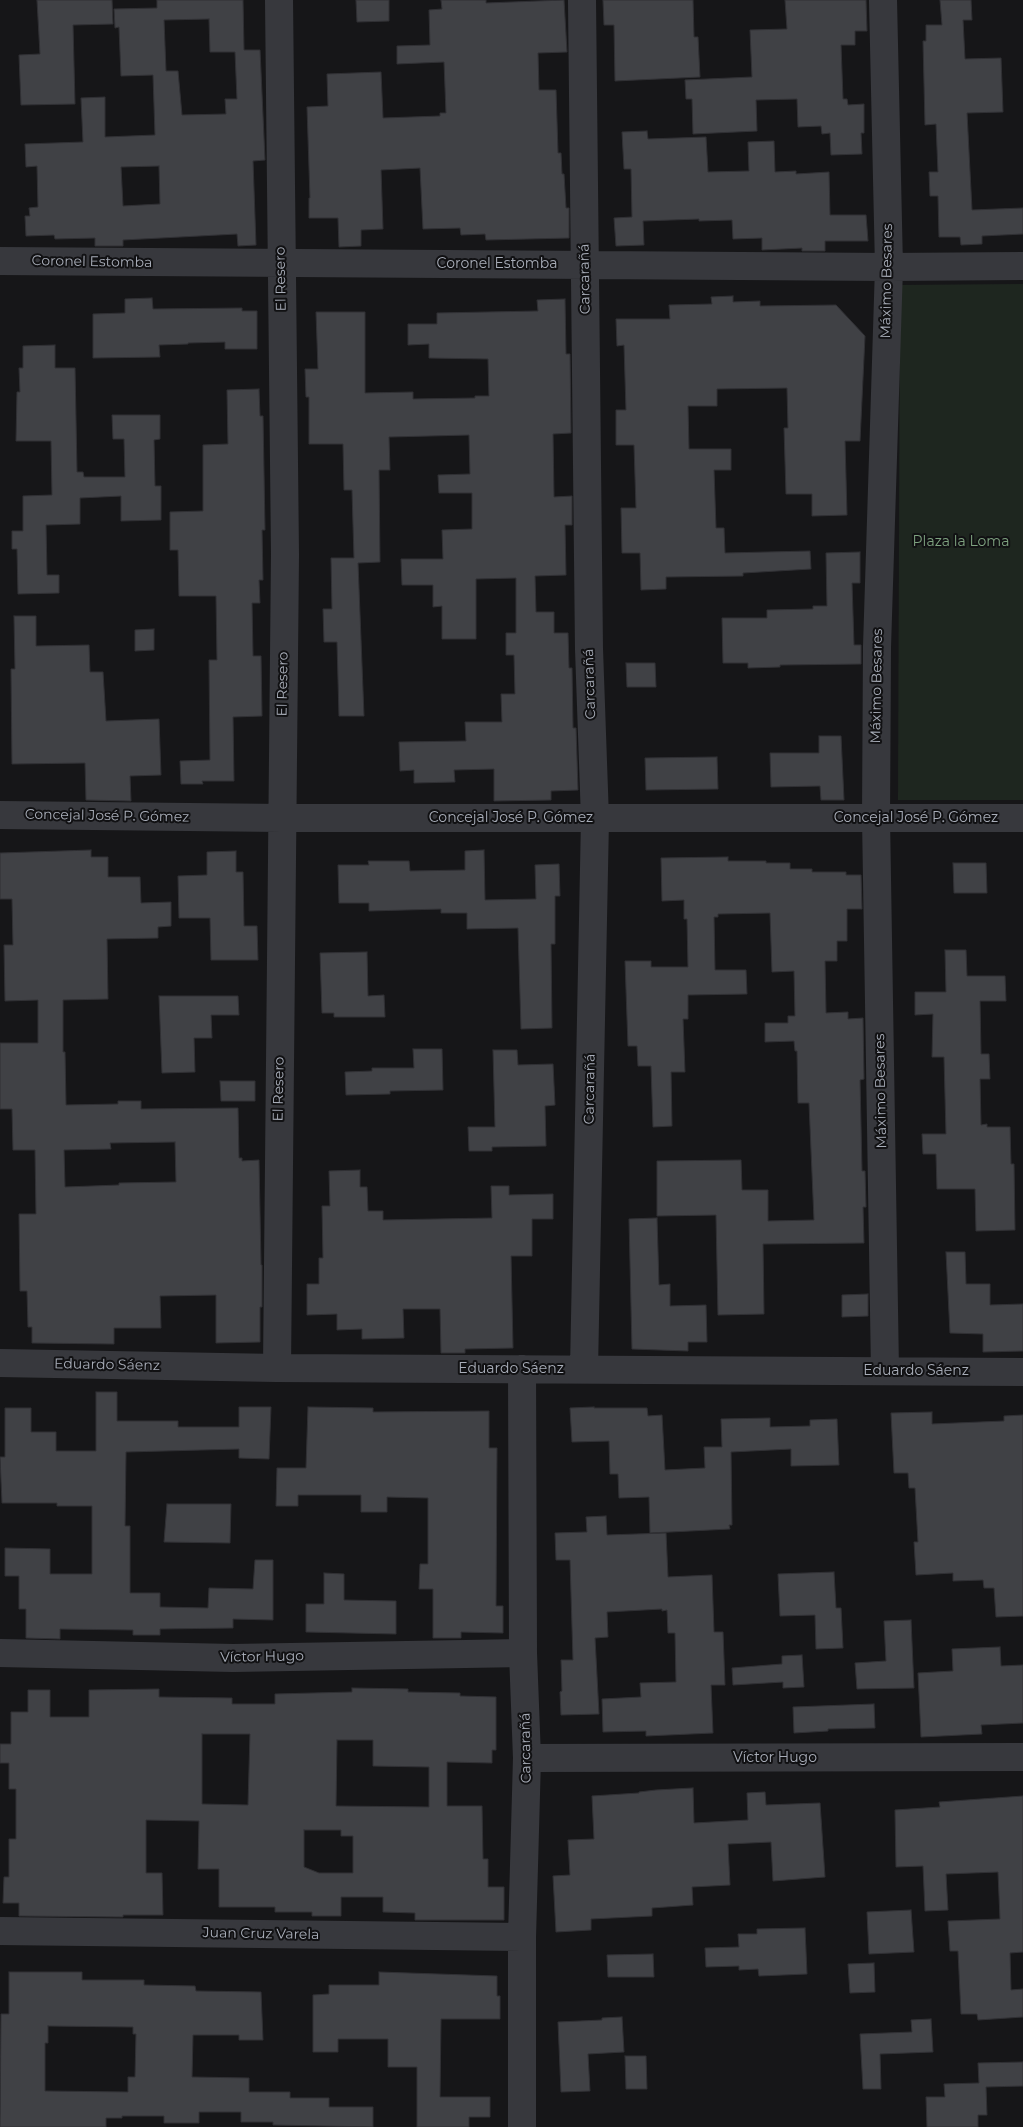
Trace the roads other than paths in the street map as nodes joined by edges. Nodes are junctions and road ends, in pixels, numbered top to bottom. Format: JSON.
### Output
{"nodes":[{"id":1,"x":279,"y":0,"type":"edge"},
{"id":2,"x":582,"y":0,"type":"edge"},
{"id":3,"x":883,"y":0,"type":"edge"},
{"id":4,"x":0,"y":261,"type":"edge"},
{"id":5,"x":281,"y":264,"type":"junction"},
{"id":6,"x":585,"y":264,"type":"junction"},
{"id":7,"x":1023,"y":266,"type":"edge"},
{"id":8,"x":889,"y":267,"type":"junction"},
{"id":9,"x":0,"y":815,"type":"edge"},
{"id":10,"x":282,"y":818,"type":"junction"},
{"id":11,"x":876,"y":818,"type":"junction"},
{"id":12,"x":1023,"y":818,"type":"edge"},
{"id":13,"x":595,"y":819,"type":"junction"},
{"id":14,"x":0,"y":1363,"type":"edge"},
{"id":15,"x":278,"y":1368,"type":"junction"},
{"id":16,"x":584,"y":1369,"type":"junction"},
{"id":17,"x":522,"y":1370,"type":"junction"},
{"id":18,"x":885,"y":1371,"type":"junction"},
{"id":19,"x":1023,"y":1372,"type":"edge"},
{"id":20,"x":0,"y":1653,"type":"edge"},
{"id":21,"x":523,"y":1653,"type":"junction"},
{"id":22,"x":527,"y":1758,"type":"junction"},
{"id":23,"x":1023,"y":1758,"type":"edge"},
{"id":24,"x":0,"y":1931,"type":"edge"},
{"id":25,"x":522,"y":1937,"type":"junction"},
{"id":26,"x":522,"y":2127,"type":"edge"}],
"edges":[{"from":1,"to":5,"type":"street","name":"El Resero"},
{"from":2,"to":6,"type":"street","name":"Carcarañá"},
{"from":3,"to":8,"type":"street","name":"Máximo Besares"},
{"from":4,"to":5,"type":"street","name":"Coronel Estomba"},
{"from":5,"to":6,"type":"street","name":"Coronel Estomba"},
{"from":5,"to":10,"type":"street","name":"El Resero"},
{"from":6,"to":8,"type":"street","name":"Coronel Estomba"},
{"from":6,"to":13,"type":"street","name":"Carcarañá"},
{"from":7,"to":8,"type":"street","name":"Coronel Estomba"},
{"from":8,"to":11,"type":"street","name":"Máximo Besares"},
{"from":9,"to":10,"type":"street","name":"Concejal José P. Gómez"},
{"from":10,"to":13,"type":"street","name":"Concejal José P. Gómez"},
{"from":10,"to":15,"type":"street","name":"El Resero"},
{"from":11,"to":12,"type":"street","name":"Concejal José P. Gómez"},
{"from":11,"to":13,"type":"street","name":"Concejal José P. Gómez"},
{"from":11,"to":18,"type":"street","name":"Máximo Besares"},
{"from":13,"to":16,"type":"street","name":"Carcarañá"},
{"from":14,"to":15,"type":"street","name":"Eduardo Sáenz"},
{"from":15,"to":17,"type":"street","name":"Eduardo Sáenz"},
{"from":16,"to":17,"type":"street","name":"Eduardo Sáenz"},
{"from":16,"to":18,"type":"street","name":"Eduardo Sáenz"},
{"from":17,"to":21,"type":"street","name":"Carcarañá"},
{"from":18,"to":19,"type":"street","name":"Eduardo Sáenz"},
{"from":20,"to":21,"type":"street","name":"Víctor Hugo"},
{"from":21,"to":22,"type":"street","name":"Carcarañá"},
{"from":22,"to":23,"type":"street","name":"Víctor Hugo"},
{"from":22,"to":25,"type":"street","name":"Carcarañá"},
{"from":24,"to":25,"type":"street","name":"Juan Cruz Varela"},
{"from":25,"to":26,"type":"street","name":"Carcarañá"}]}
